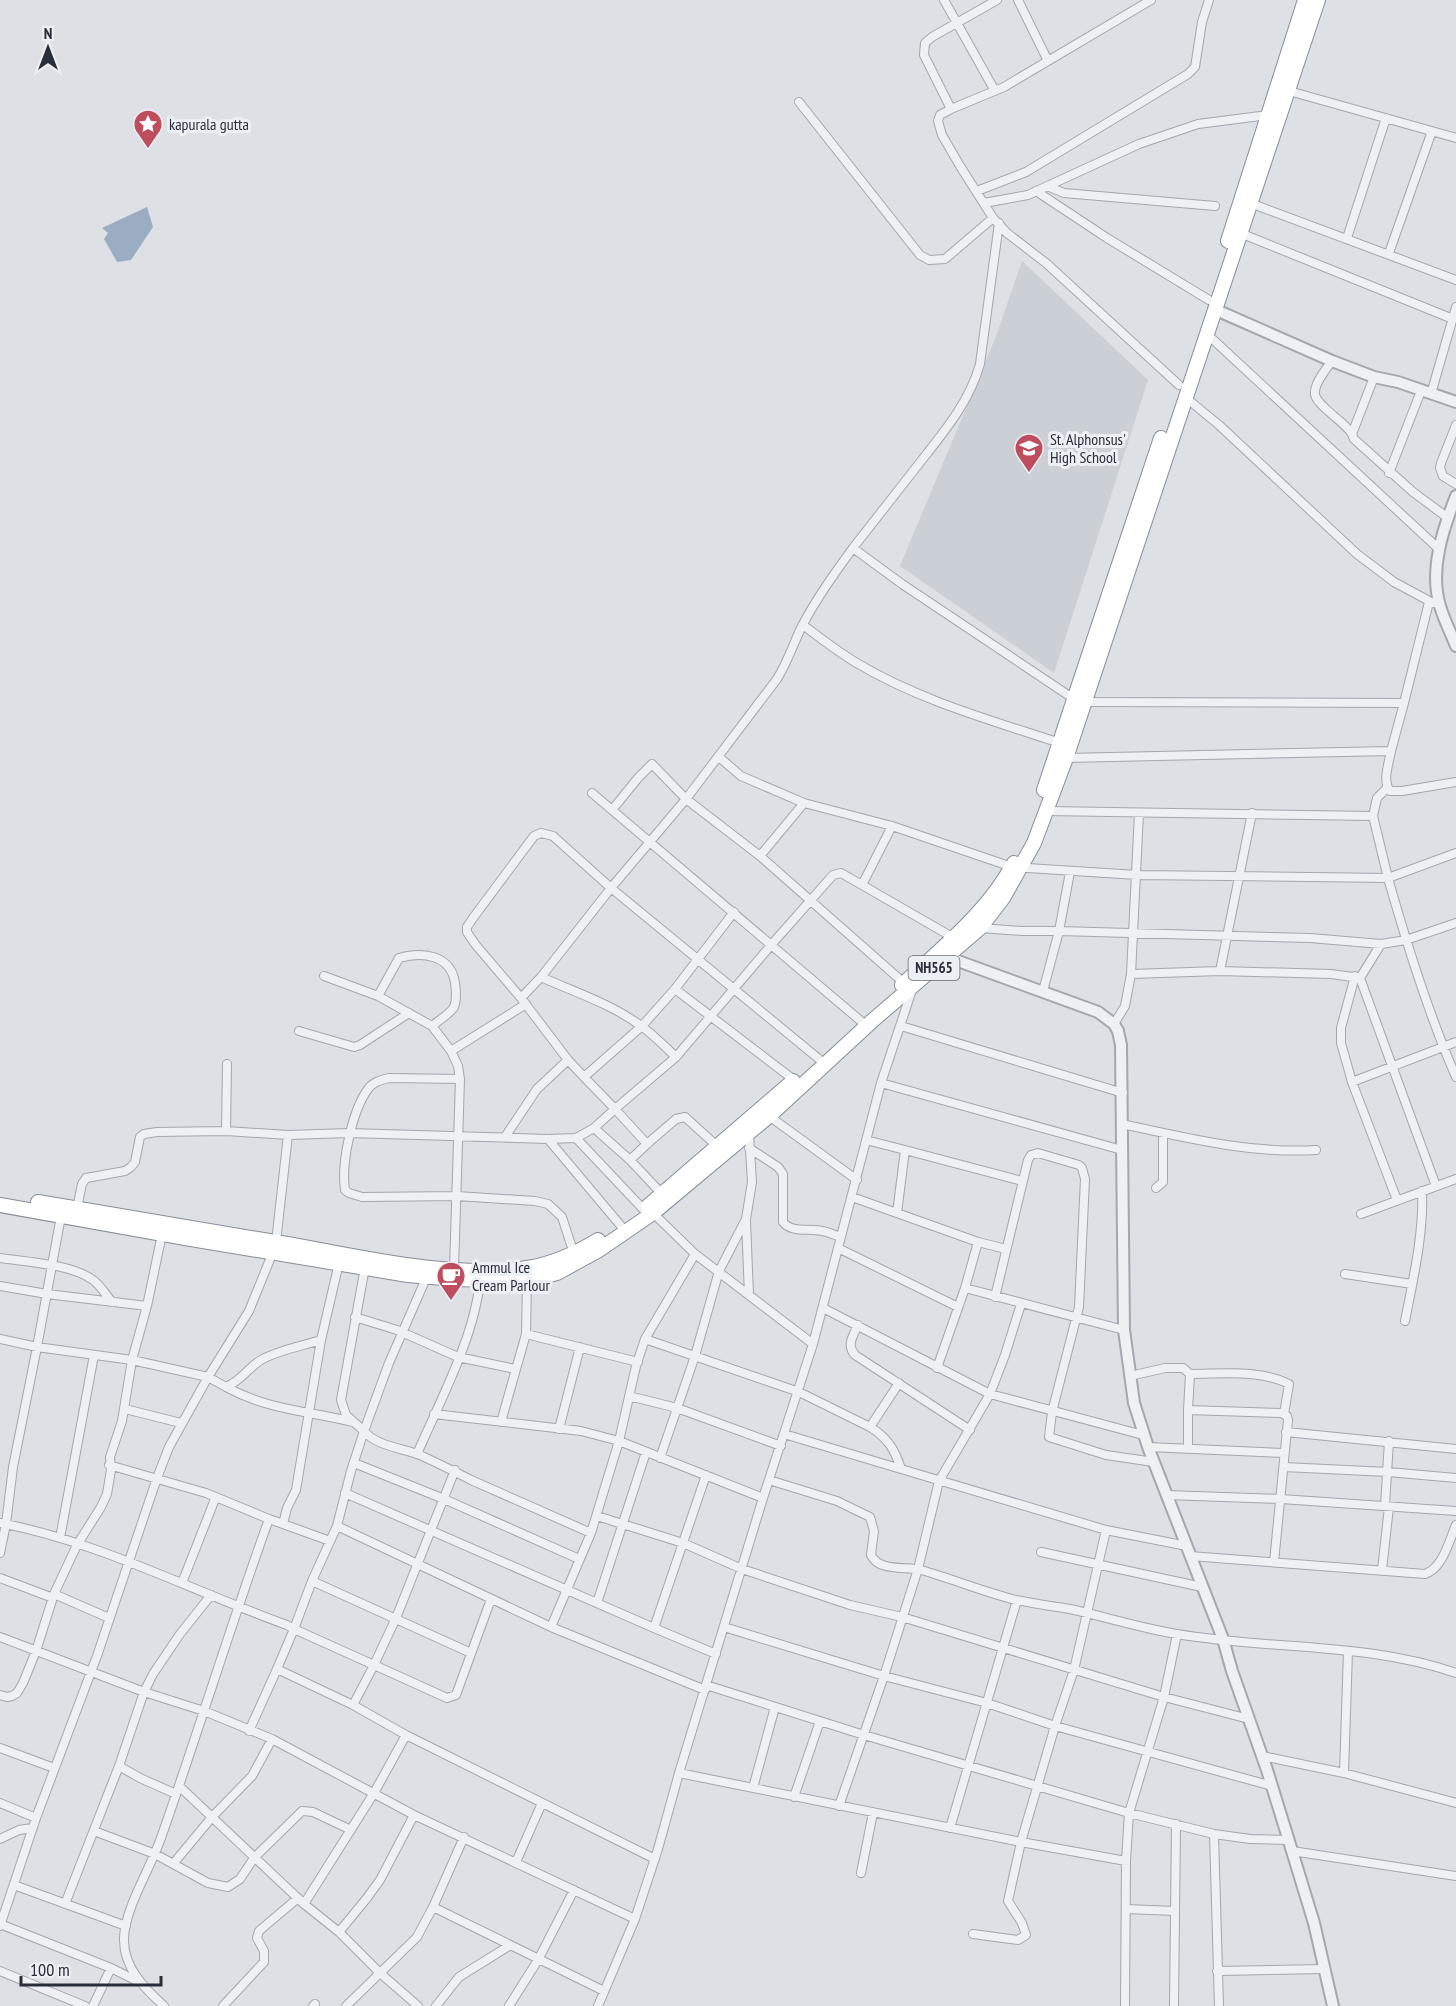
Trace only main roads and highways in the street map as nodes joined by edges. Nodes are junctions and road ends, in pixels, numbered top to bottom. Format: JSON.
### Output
{"nodes":[{"id":1,"x":1305,"y":0,"type":"edge"},
{"id":2,"x":1318,"y":0,"type":"edge"},
{"id":3,"x":1212,"y":305,"type":"junction"},
{"id":4,"x":1182,"y":391,"type":"junction"},
{"id":5,"x":1079,"y":700,"type":"junction"},
{"id":6,"x":1017,"y":867,"type":"junction"},
{"id":7,"x":909,"y":984,"type":"junction"},
{"id":8,"x":0,"y":1196,"type":"edge"},
{"id":9,"x":0,"y":1205,"type":"edge"},
{"id":10,"x":648,"y":1211,"type":"junction"},
{"id":11,"x":274,"y":1247,"type":"junction"}],
"edges":[{"from":1,"to":3,"type":"highway","number":"NH565"},
{"from":2,"to":3,"type":"highway","number":"NH565"},
{"from":3,"to":4,"type":"highway","number":"NH565"},
{"from":3,"to":4,"type":"highway","number":"NH565"},
{"from":4,"to":5,"type":"highway","number":"NH565"},
{"from":5,"to":6,"type":"highway","number":"NH565"},
{"from":5,"to":6,"type":"highway","number":"NH565"},
{"from":6,"to":7,"type":"highway","number":"NH565"},
{"from":6,"to":7,"type":"highway","number":"NH565"},
{"from":7,"to":10,"type":"highway","number":"NH565"},
{"from":7,"to":10,"type":"highway","number":"NH565"},
{"from":8,"to":11,"type":"highway","number":"NH565"},
{"from":9,"to":11,"type":"highway","number":"NH565"},
{"from":10,"to":11,"type":"highway","number":"NH565"},
{"from":10,"to":11,"type":"highway","number":"NH565"}]}
